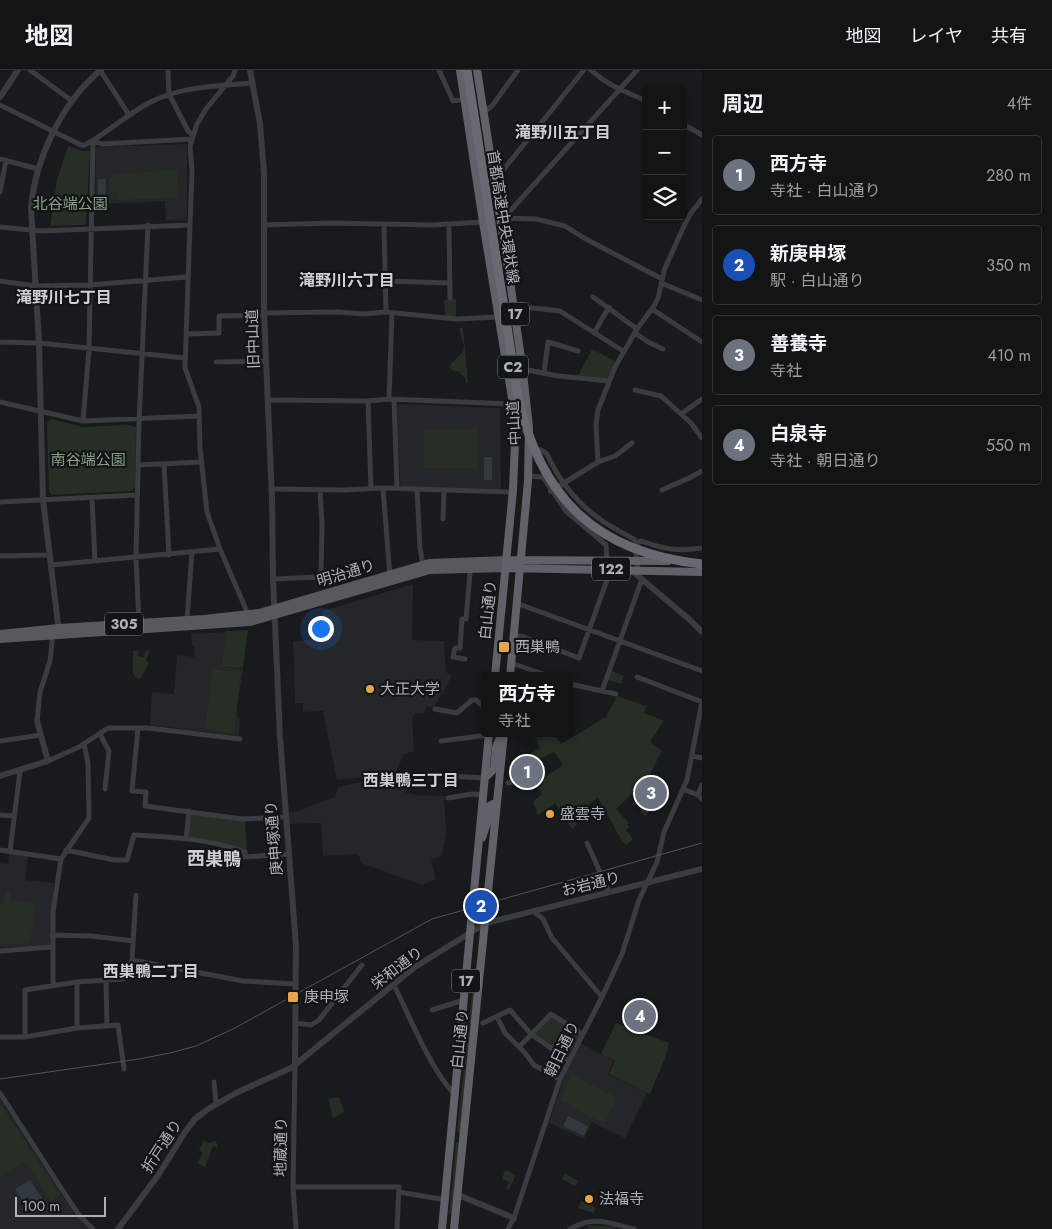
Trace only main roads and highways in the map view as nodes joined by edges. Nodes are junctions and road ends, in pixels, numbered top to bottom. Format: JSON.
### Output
{"nodes":[{"id":1,"x":460,"y":70,"type":"edge"},
{"id":2,"x":468,"y":70,"type":"edge"},
{"id":3,"x":477,"y":70,"type":"edge"},
{"id":4,"x":507,"y":547,"type":"joint"},
{"id":5,"x":702,"y":563,"type":"edge"},
{"id":6,"x":507,"y":564,"type":"junction"},
{"id":7,"x":521,"y":564,"type":"junction"},
{"id":8,"x":702,"y":572,"type":"edge"},
{"id":9,"x":390,"y":577,"type":"junction"},
{"id":10,"x":274,"y":612,"type":"junction"},
{"id":11,"x":56,"y":632,"type":"junction"},
{"id":12,"x":0,"y":634,"type":"edge"},
{"id":13,"x":0,"y":640,"type":"edge"},
{"id":14,"x":495,"y":672,"type":"edge"},
{"id":15,"x":511,"y":672,"type":"edge"},
{"id":16,"x":489,"y":737,"type":"edge"},
{"id":17,"x":501,"y":737,"type":"edge"},
{"id":18,"x":503,"y":737,"type":"edge"},
{"id":19,"x":485,"y":778,"type":"junction"},
{"id":20,"x":497,"y":802,"type":"junction"},
{"id":21,"x":478,"y":852,"type":"junction"},
{"id":22,"x":442,"y":1229,"type":"edge"},
{"id":23,"x":454,"y":1229,"type":"edge"}],
"edges":[{"from":1,"to":4,"type":"highway","name":"中山道","number":"17"},
{"from":2,"to":5,"type":"highway","name":"首都高速中央環状線","number":"C2","bridge":true},
{"from":3,"to":7,"type":"highway","name":"中山道","number":"17"},
{"from":4,"to":6,"type":"highway","name":"白山通り","number":"17"},
{"from":5,"to":7,"type":"highway","name":"明治通り","number":"122"},
{"from":6,"to":7,"type":"highway","name":"明治通り","number":"122"},
{"from":6,"to":9,"type":"main road","name":"明治通り","number":"305"},
{"from":6,"to":9,"type":"main road","name":"明治通り","number":"305"},
{"from":6,"to":14,"type":"highway","name":"白山通り","number":"17"},
{"from":7,"to":8,"type":"highway","name":"明治通り","number":"122"},
{"from":7,"to":15,"type":"highway","name":"白山通り","number":"17"},
{"from":9,"to":10,"type":"main road","name":"明治通り","number":"305"},
{"from":10,"to":11,"type":"main road","name":"明治通り","number":"305"},
{"from":10,"to":11,"type":"main road","name":"明治通り","number":"305"},
{"from":11,"to":12,"type":"main road","name":"明治通り","number":"305"},
{"from":11,"to":13,"type":"main road","name":"明治通り","number":"305"},
{"from":16,"to":19,"type":"highway","name":"白山通り","number":"17"},
{"from":17,"to":19,"type":"highway"},
{"from":18,"to":20,"type":"highway","name":"白山通り","number":"17"},
{"from":19,"to":21,"type":"highway","name":"白山通り","number":"17"},
{"from":20,"to":21,"type":"highway"},
{"from":20,"to":23,"type":"highway","name":"白山通り","number":"17"},
{"from":21,"to":22,"type":"highway","name":"白山通り","number":"17"}]}
